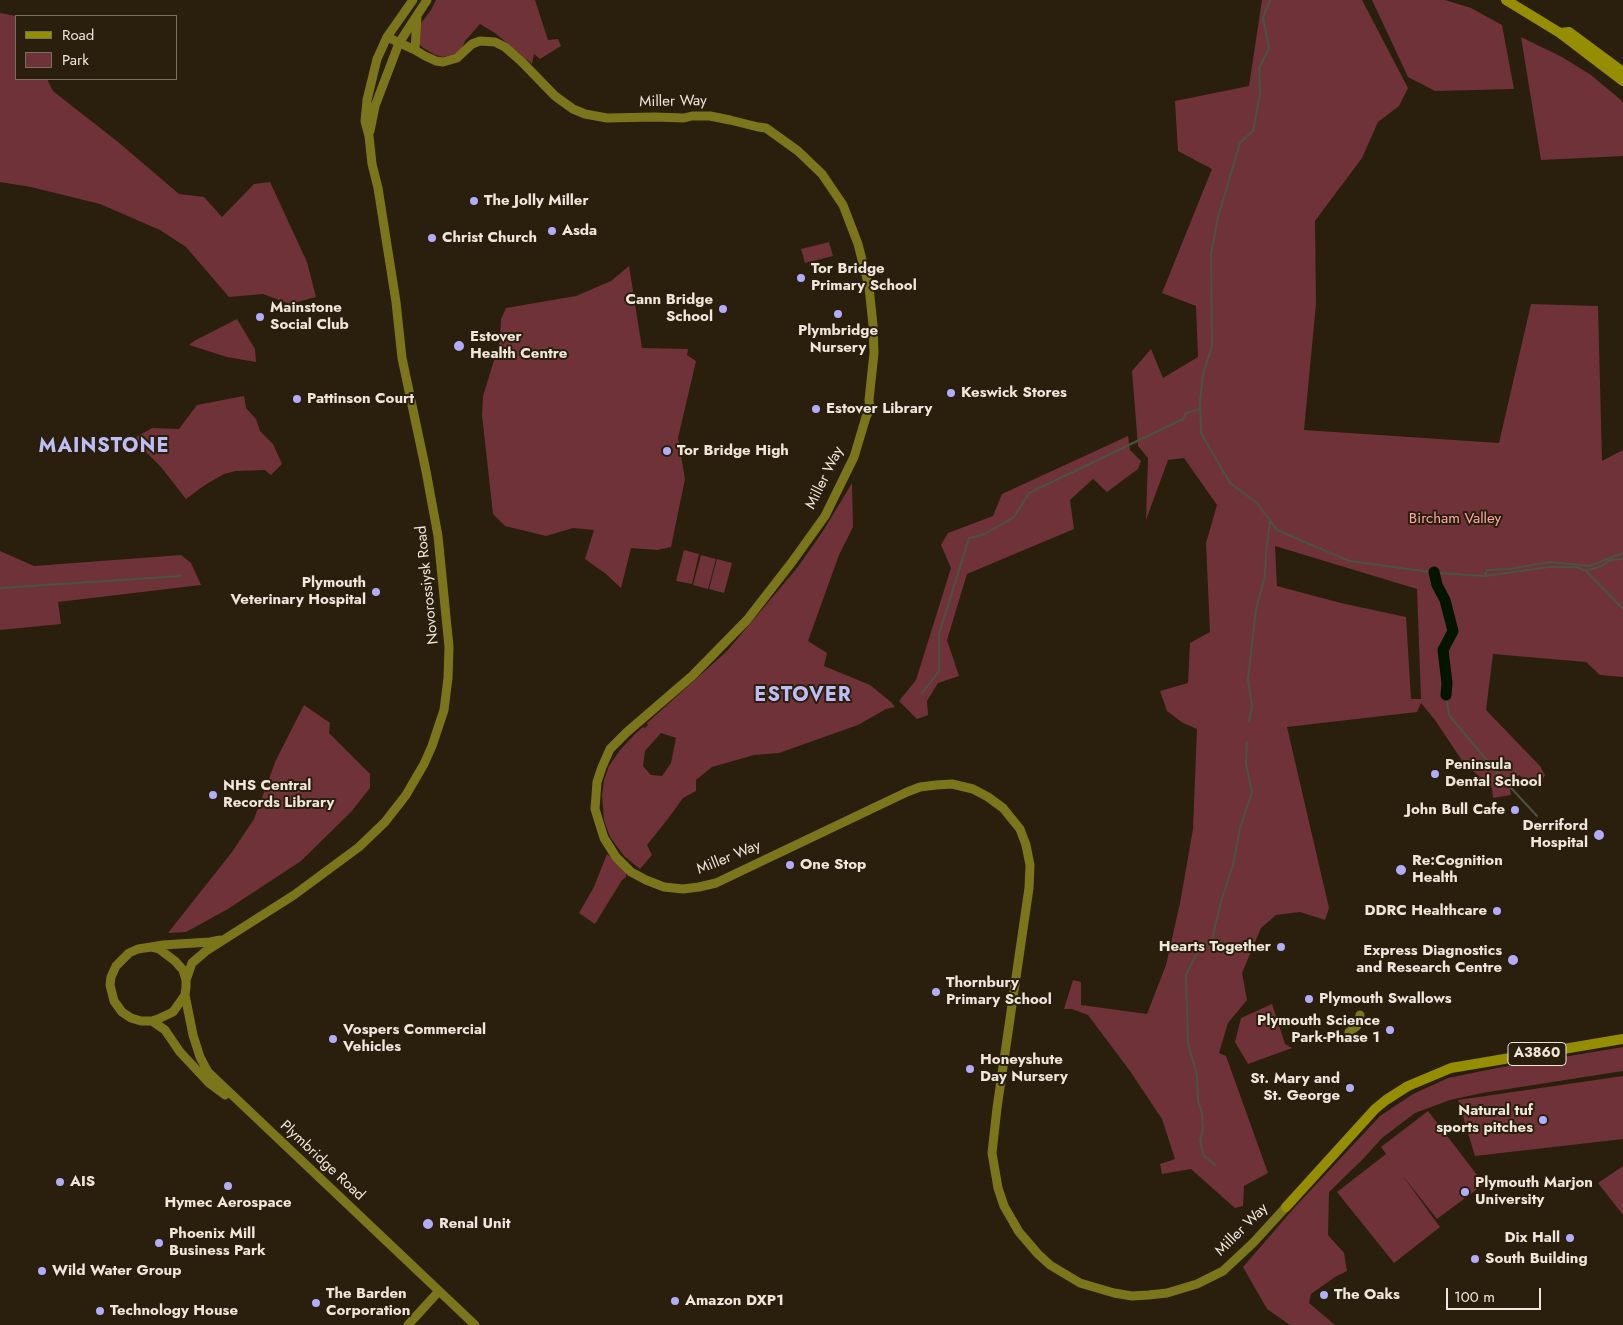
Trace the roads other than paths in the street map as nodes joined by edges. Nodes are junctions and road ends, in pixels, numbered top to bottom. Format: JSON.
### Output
{"nodes":[{"id":1,"x":1506,"y":0,"type":"edge"},
{"id":2,"x":419,"y":4,"type":"edge"},
{"id":3,"x":1560,"y":32,"type":"junction"},
{"id":4,"x":387,"y":37,"type":"junction"},
{"id":5,"x":399,"y":43,"type":"junction"},
{"id":6,"x":415,"y":50,"type":"junction"},
{"id":7,"x":1623,"y":72,"type":"edge"},
{"id":8,"x":1623,"y":81,"type":"edge"},
{"id":9,"x":369,"y":136,"type":"junction"},
{"id":10,"x":225,"y":939,"type":"junction"},
{"id":11,"x":151,"y":947,"type":"junction"},
{"id":12,"x":186,"y":980,"type":"junction"},
{"id":13,"x":185,"y":995,"type":"junction"},
{"id":14,"x":1360,"y":1015,"type":"dead end"},
{"id":15,"x":152,"y":1021,"type":"junction"},
{"id":16,"x":1349,"y":1032,"type":"dead end"},
{"id":17,"x":1623,"y":1039,"type":"edge"},
{"id":18,"x":1286,"y":1207,"type":"joint"},
{"id":19,"x":437,"y":1293,"type":"junction"},
{"id":20,"x":408,"y":1325,"type":"edge"},
{"id":21,"x":467,"y":1325,"type":"edge"},
{"id":22,"x":475,"y":1325,"type":"edge"}],
"edges":[{"from":1,"to":3,"type":"main road"},
{"from":2,"to":4,"type":"street","name":"Novorossiysk Road"},
{"from":2,"to":5,"type":"street","name":"Novorossiysk Road"},
{"from":2,"to":6,"type":"street"},
{"from":3,"to":7,"type":"main road"},
{"from":3,"to":8,"type":"main road"},
{"from":4,"to":5,"type":"street","name":"Miller Way"},
{"from":4,"to":9,"type":"street","name":"Novorossiysk Road"},
{"from":5,"to":6,"type":"street","name":"Miller Way"},
{"from":5,"to":9,"type":"street","name":"Novorossiysk Road"},
{"from":6,"to":18,"type":"street","name":"Miller Way"},
{"from":9,"to":10,"type":"street","name":"Novorossiysk Road"},
{"from":10,"to":11,"type":"street","name":"Novorossiysk Road"},
{"from":10,"to":12,"type":"street","name":"Novorossiysk Road"},
{"from":11,"to":12,"type":"street"},
{"from":11,"to":15,"type":"street"},
{"from":12,"to":13,"type":"street"},
{"from":13,"to":15,"type":"street"},
{"from":13,"to":19,"type":"street","name":"Plymbridge Road"},
{"from":14,"to":16,"type":"street"},
{"from":15,"to":19,"type":"street","name":"Plymbridge Road"},
{"from":17,"to":18,"type":"main road","name":"Miller Way","number":"A3860"},
{"from":19,"to":20,"type":"street"},
{"from":19,"to":21,"type":"street","name":"Plymbridge Road"},
{"from":19,"to":22,"type":"street","name":"Plymbridge Road"}]}
